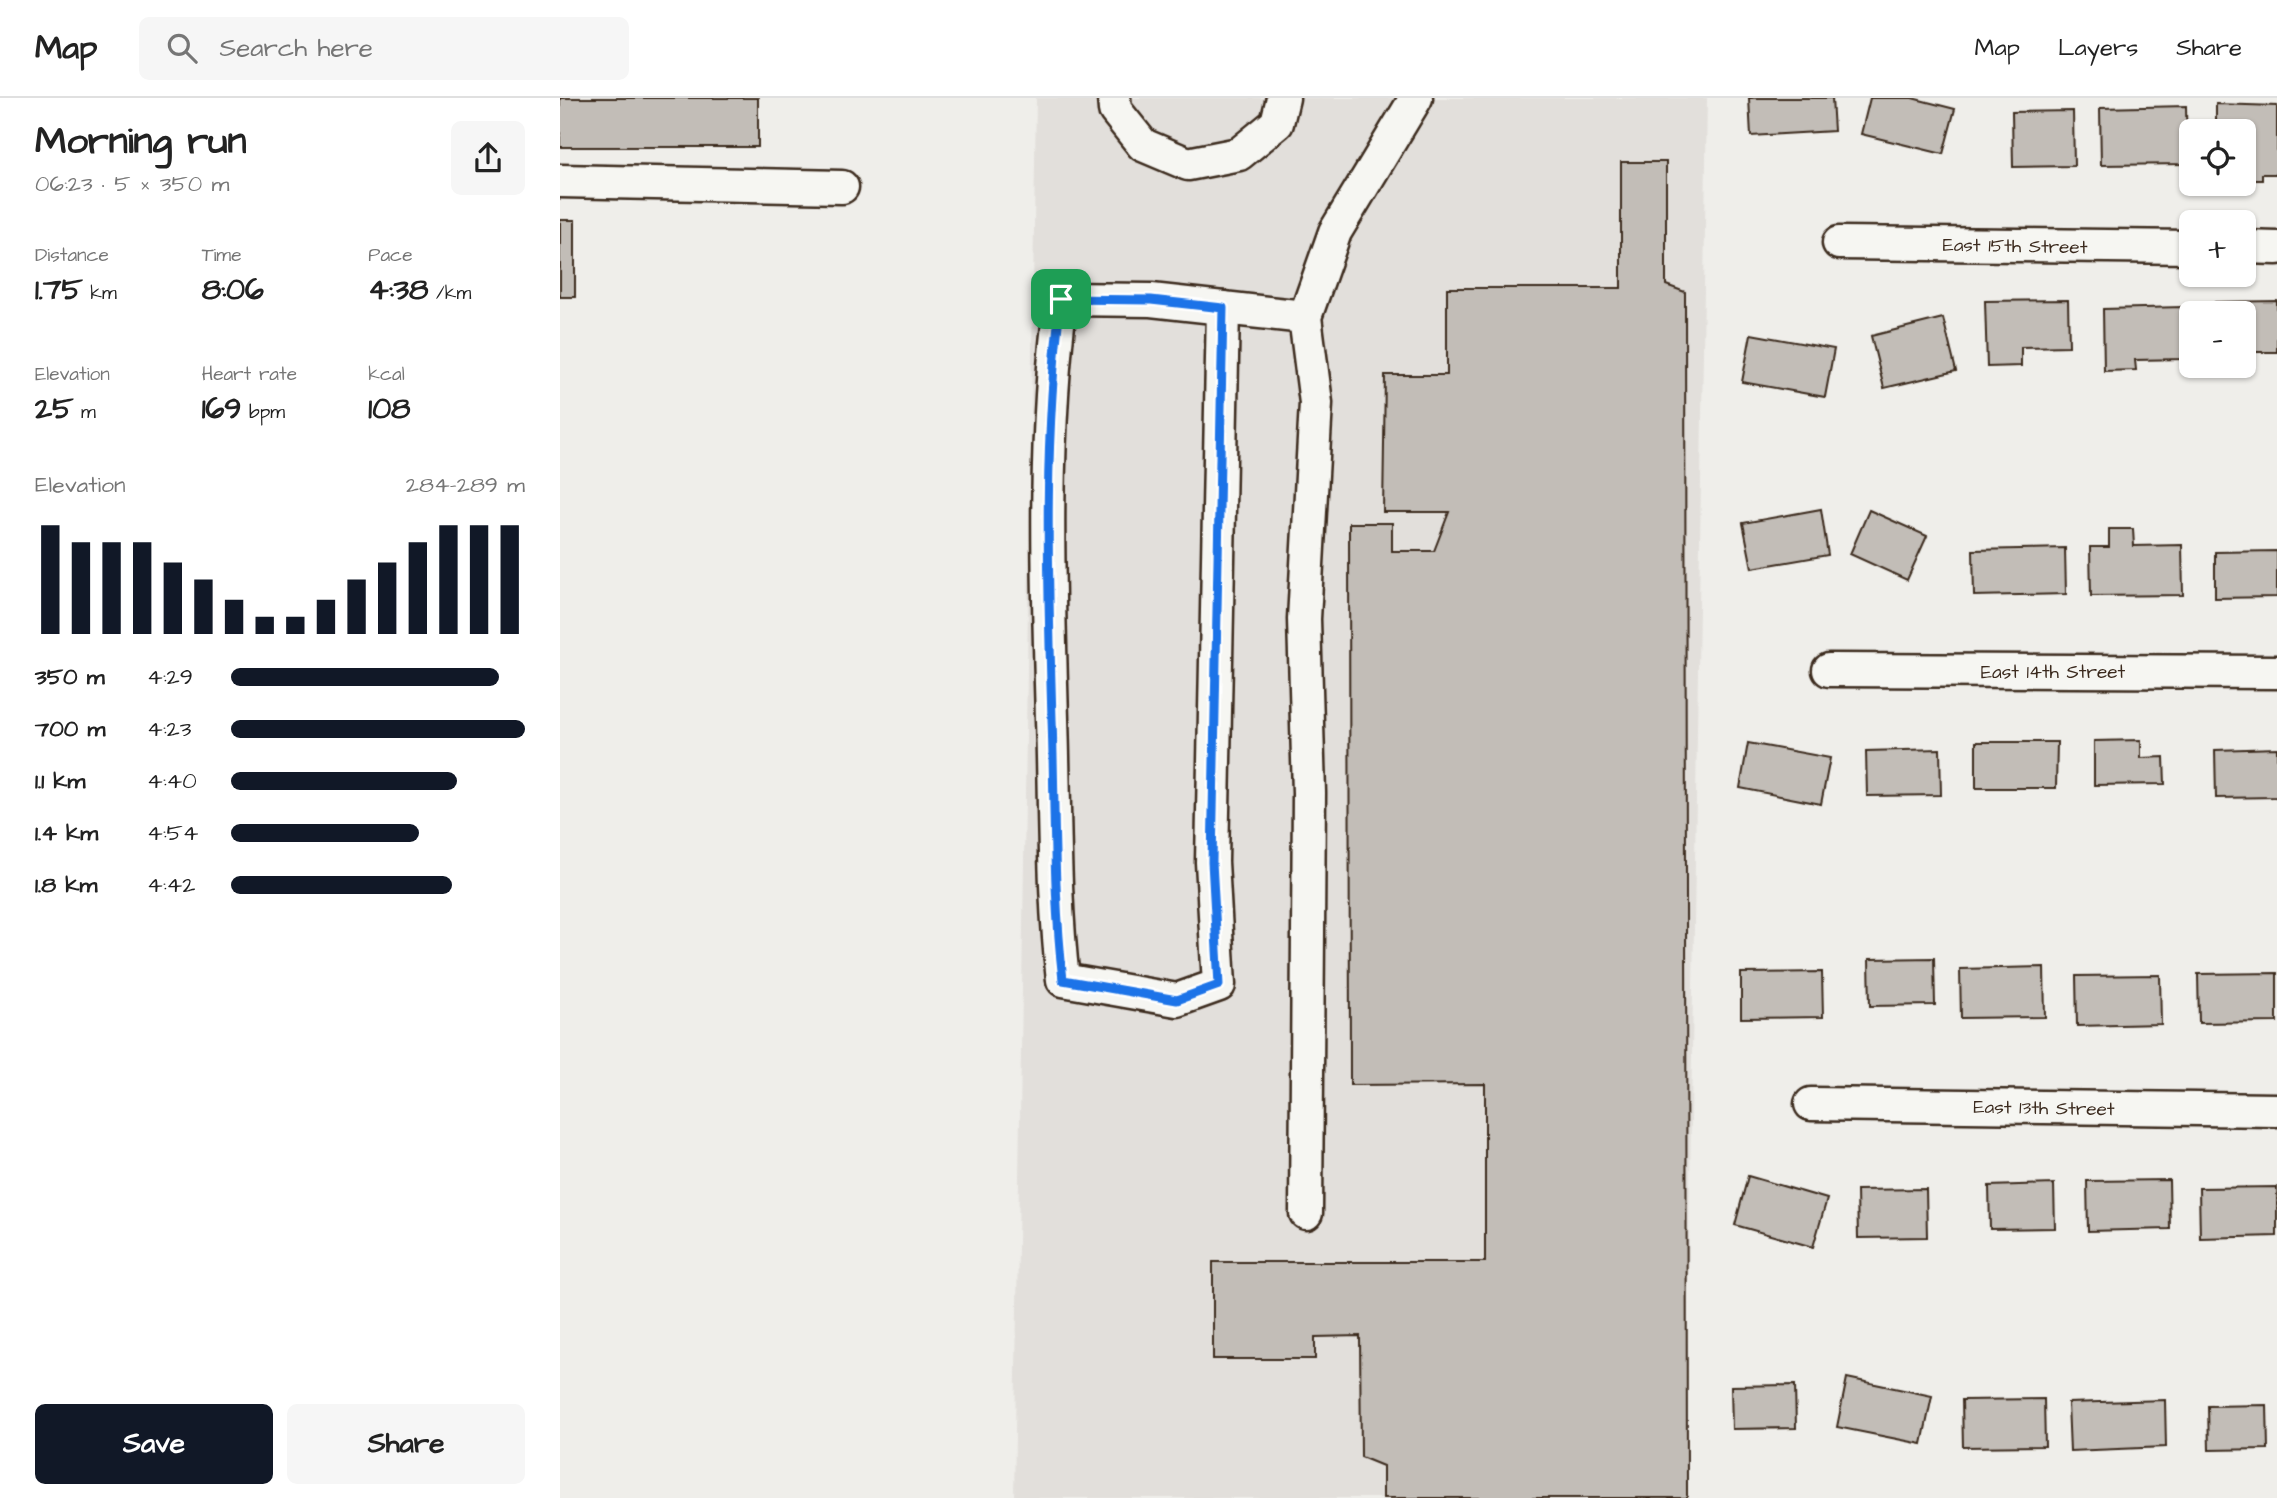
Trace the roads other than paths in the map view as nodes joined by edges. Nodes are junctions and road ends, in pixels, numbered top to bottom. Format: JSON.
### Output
{"nodes":[{"id":1,"x":1114,"y":98,"type":"edge"},
{"id":2,"x":1283,"y":98,"type":"edge"},
{"id":3,"x":1416,"y":98,"type":"edge"},
{"id":4,"x":560,"y":181,"type":"edge"},
{"id":5,"x":842,"y":187,"type":"dead end"},
{"id":6,"x":1839,"y":243,"type":"dead end"},
{"id":7,"x":2179,"y":247,"type":"edge"},
{"id":8,"x":2256,"y":247,"type":"edge"},
{"id":9,"x":2277,"y":248,"type":"edge"},
{"id":10,"x":1223,"y":308,"type":"junction"},
{"id":11,"x":1305,"y":317,"type":"junction"},
{"id":12,"x":1829,"y":670,"type":"dead end"},
{"id":13,"x":2277,"y":671,"type":"edge"},
{"id":14,"x":1811,"y":1104,"type":"dead end"},
{"id":15,"x":2277,"y":1110,"type":"edge"},
{"id":16,"x":1306,"y":1213,"type":"dead end"}],
"edges":[{"from":1,"to":2,"type":"street"},
{"from":3,"to":11,"type":"street"},
{"from":4,"to":5,"type":"street"},
{"from":6,"to":7,"type":"street","name":"East 15th Street"},
{"from":8,"to":9,"type":"street"},
{"from":10,"to":10,"type":"street"},
{"from":10,"to":11,"type":"street"},
{"from":11,"to":16,"type":"street"},
{"from":12,"to":13,"type":"street","name":"East 14th Street"},
{"from":14,"to":15,"type":"street","name":"East 13th Street"}]}
